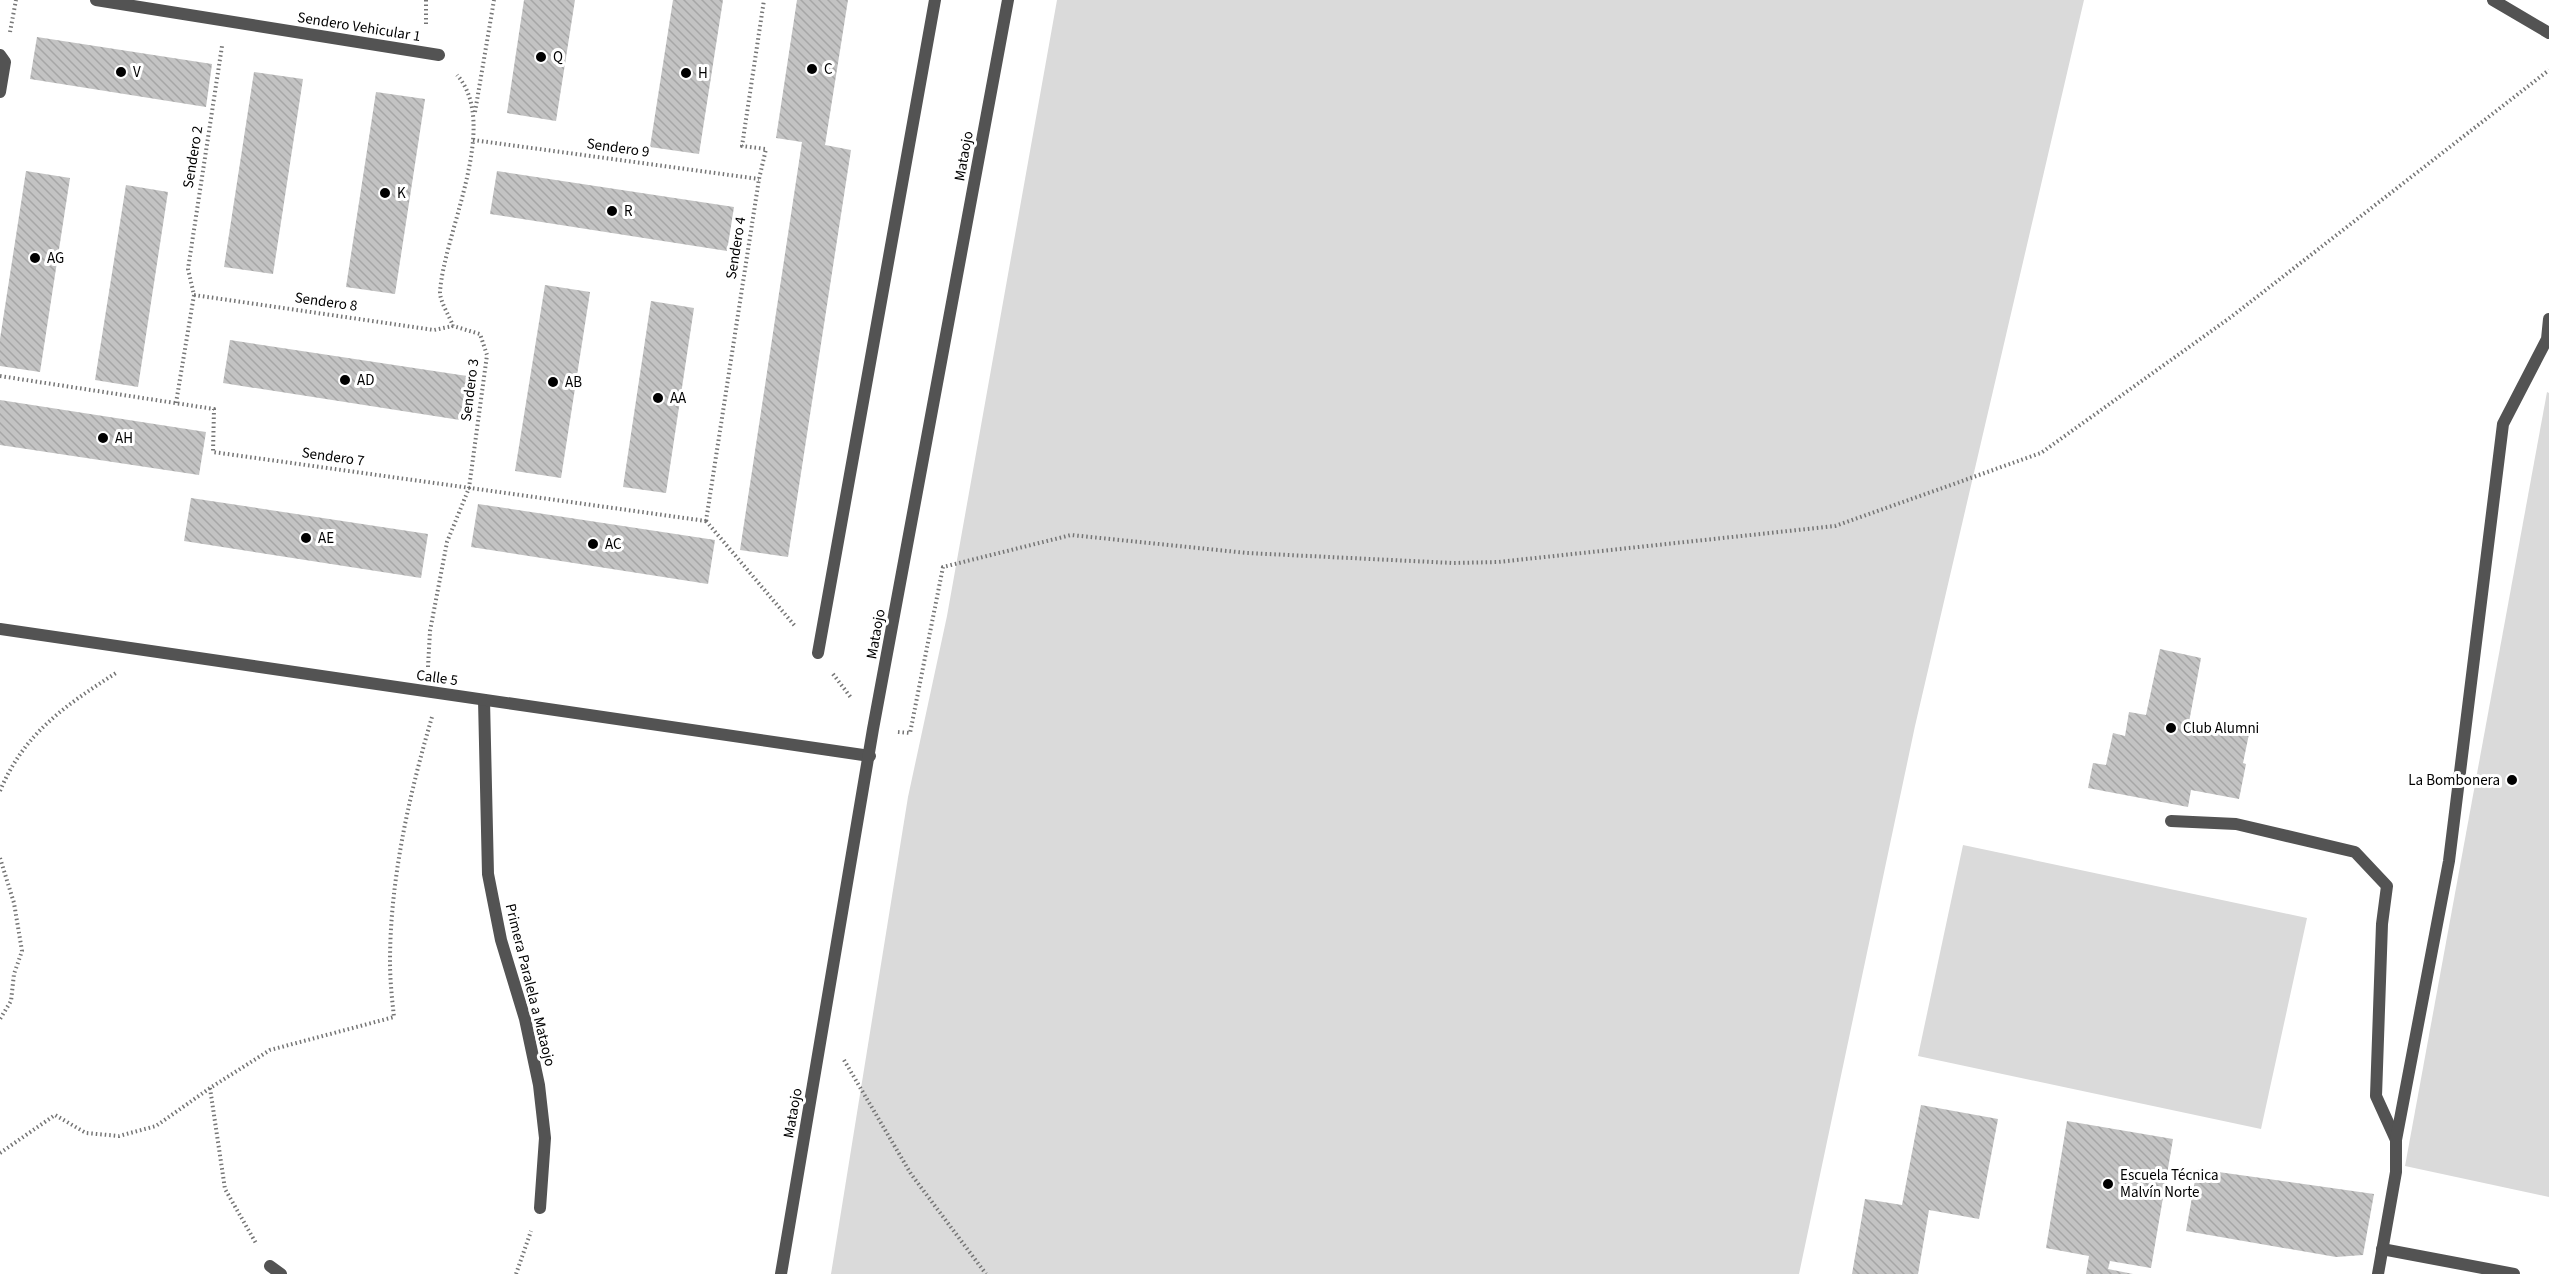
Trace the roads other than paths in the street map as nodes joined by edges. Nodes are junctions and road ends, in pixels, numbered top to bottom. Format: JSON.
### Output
{"nodes":[{"id":1,"x":96,"y":0,"type":"edge"},
{"id":2,"x":935,"y":0,"type":"edge"},
{"id":3,"x":1008,"y":0,"type":"edge"},
{"id":4,"x":2493,"y":0,"type":"edge"},
{"id":5,"x":2549,"y":33,"type":"edge"},
{"id":6,"x":0,"y":55,"type":"edge"},
{"id":7,"x":439,"y":55,"type":"road end"},
{"id":8,"x":0,"y":92,"type":"edge"},
{"id":9,"x":2549,"y":319,"type":"edge"},
{"id":10,"x":0,"y":629,"type":"edge"},
{"id":11,"x":818,"y":652,"type":"road end"},
{"id":12,"x":484,"y":700,"type":"junction"},
{"id":13,"x":870,"y":756,"type":"junction"},
{"id":14,"x":2171,"y":821,"type":"dead end"},
{"id":15,"x":2396,"y":1140,"type":"junction"},
{"id":16,"x":540,"y":1208,"type":"road end"},
{"id":17,"x":2382,"y":1249,"type":"junction"},
{"id":18,"x":270,"y":1266,"type":"road end"},
{"id":19,"x":281,"y":1274,"type":"edge"},
{"id":20,"x":781,"y":1274,"type":"edge"},
{"id":21,"x":2378,"y":1274,"type":"edge"},
{"id":22,"x":2514,"y":1274,"type":"edge"}],
"edges":[{"from":1,"to":7,"type":"street","name":"Sendero Vehicular 1"},
{"from":2,"to":11,"type":"street"},
{"from":3,"to":13,"type":"street","name":"Mataojo"},
{"from":4,"to":5,"type":"street"},
{"from":6,"to":8,"type":"street"},
{"from":9,"to":15,"type":"street"},
{"from":10,"to":12,"type":"street","name":"Calle 5"},
{"from":12,"to":13,"type":"street","name":"Calle 5"},
{"from":12,"to":16,"type":"street","name":"Primera Paralela a Mataojo"},
{"from":13,"to":20,"type":"street","name":"Mataojo"},
{"from":14,"to":15,"type":"street"},
{"from":15,"to":17,"type":"street"},
{"from":17,"to":21,"type":"street"},
{"from":17,"to":22,"type":"street"},
{"from":18,"to":19,"type":"street"}]}
